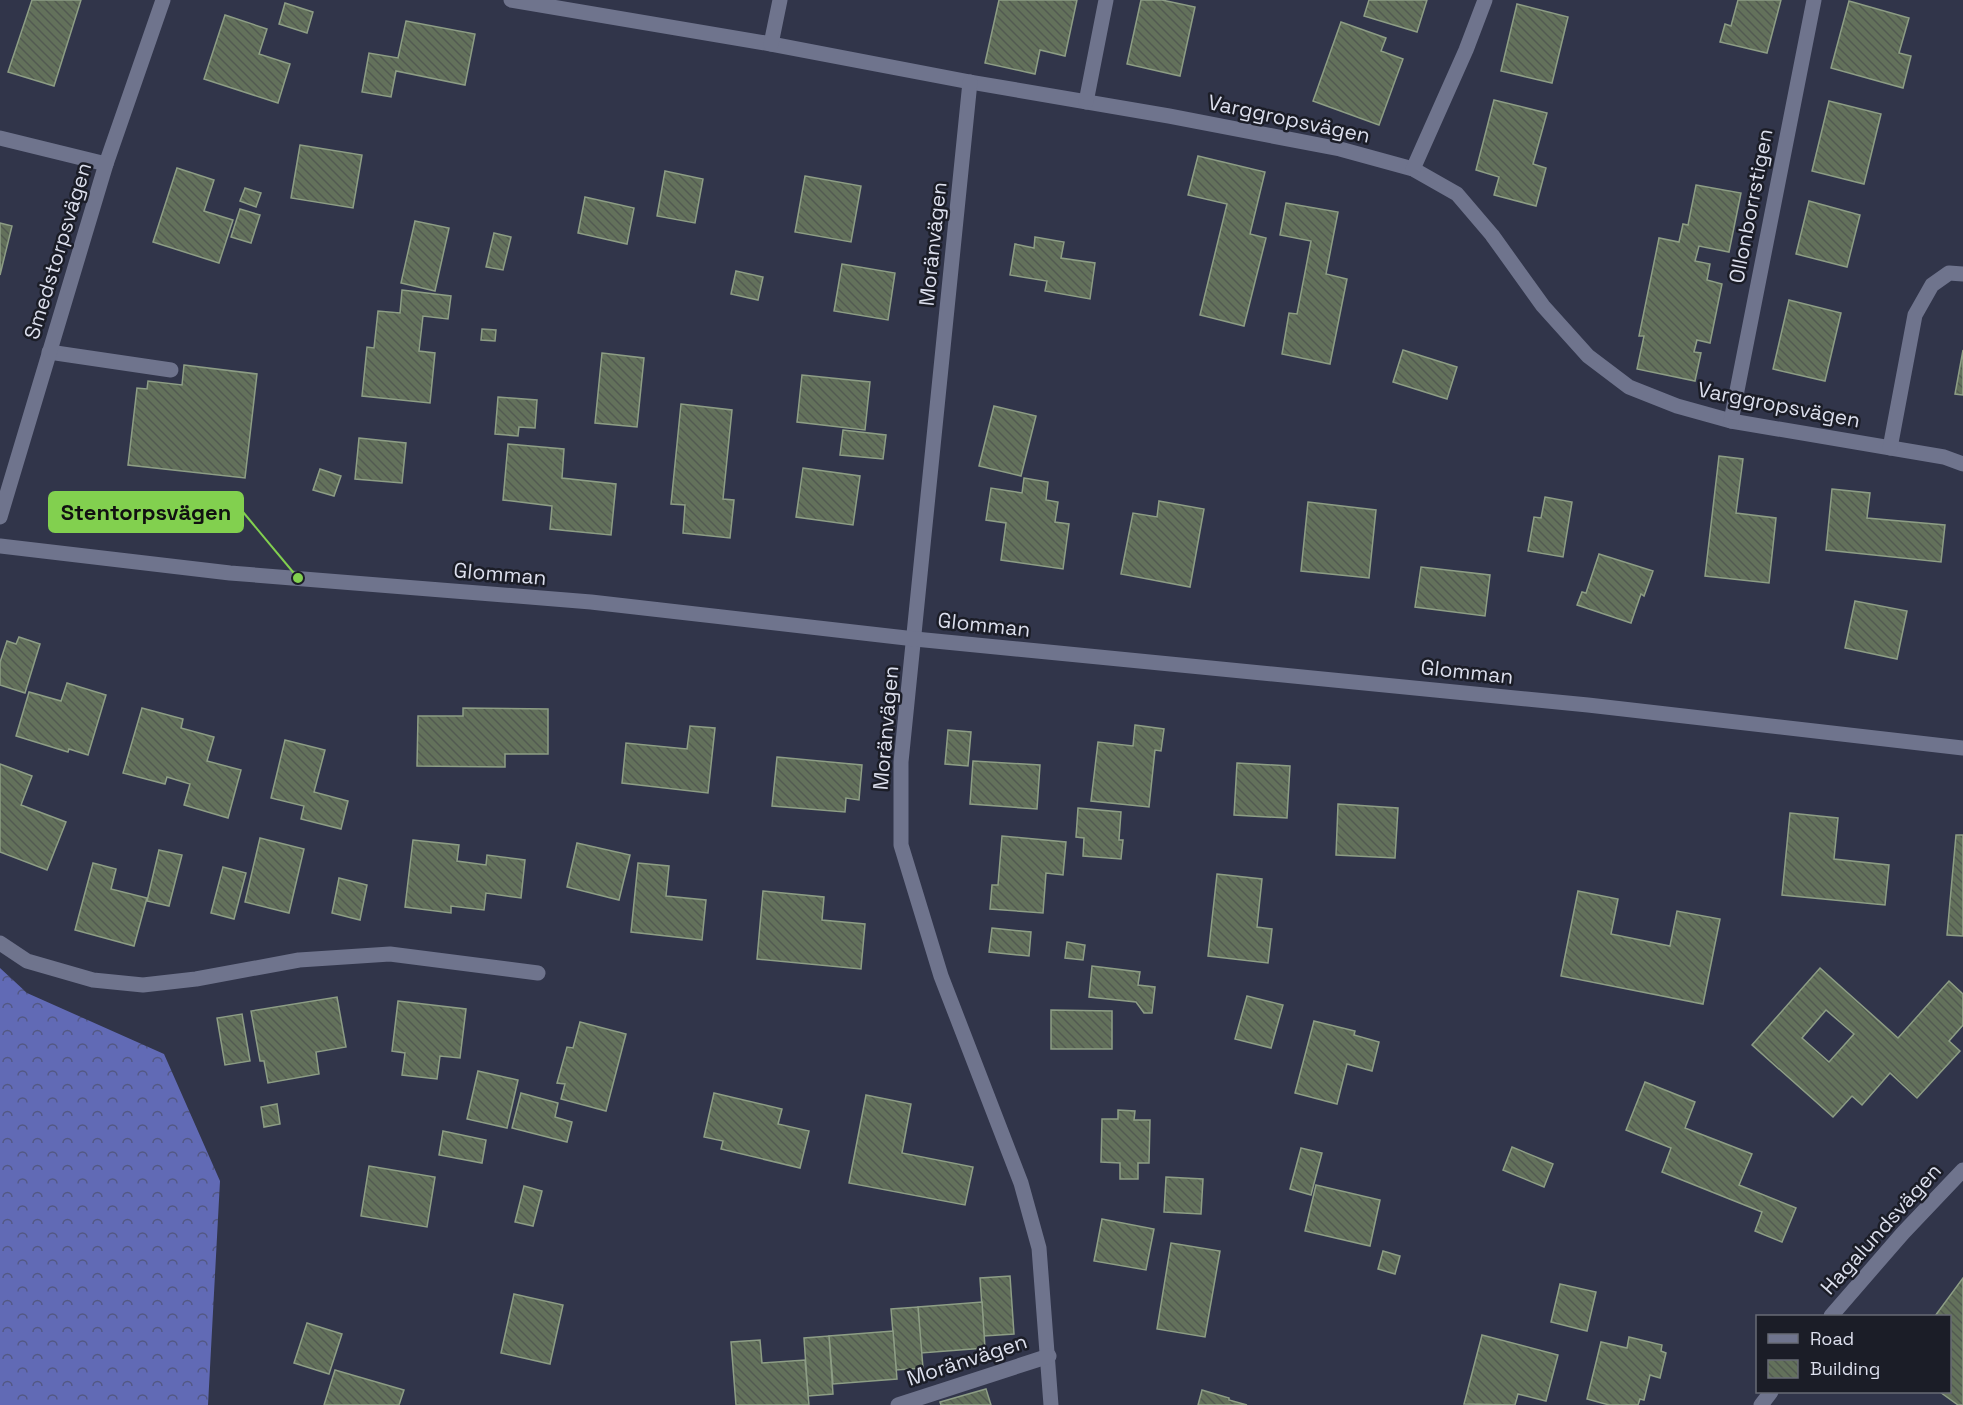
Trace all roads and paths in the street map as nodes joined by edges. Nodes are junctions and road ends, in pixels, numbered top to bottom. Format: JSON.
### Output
{"nodes":[{"id":1,"x":163,"y":0,"type":"edge"},
{"id":2,"x":511,"y":0,"type":"edge"},
{"id":3,"x":780,"y":0,"type":"edge"},
{"id":4,"x":1106,"y":0,"type":"edge"},
{"id":5,"x":1485,"y":0,"type":"edge"},
{"id":6,"x":1814,"y":0,"type":"edge"},
{"id":7,"x":771,"y":44,"type":"junction"},
{"id":8,"x":970,"y":82,"type":"junction"},
{"id":9,"x":1086,"y":102,"type":"junction"},
{"id":10,"x":0,"y":138,"type":"edge"},
{"id":11,"x":106,"y":164,"type":"junction"},
{"id":12,"x":1413,"y":169,"type":"junction"},
{"id":13,"x":1963,"y":274,"type":"edge"},
{"id":14,"x":50,"y":352,"type":"junction"},
{"id":15,"x":171,"y":370,"type":"dead end"},
{"id":16,"x":1731,"y":421,"type":"junction"},
{"id":17,"x":1890,"y":448,"type":"junction"},
{"id":18,"x":1963,"y":464,"type":"edge"},
{"id":19,"x":0,"y":517,"type":"edge"},
{"id":20,"x":0,"y":546,"type":"edge"},
{"id":21,"x":915,"y":639,"type":"junction"},
{"id":22,"x":1963,"y":748,"type":"edge"},
{"id":23,"x":0,"y":943,"type":"edge"},
{"id":24,"x":538,"y":973,"type":"dead end"},
{"id":25,"x":1963,"y":1170,"type":"edge"},
{"id":26,"x":1833,"y":1315,"type":"edge"},
{"id":27,"x":1049,"y":1356,"type":"junction"},
{"id":28,"x":1770,"y":1393,"type":"edge"},
{"id":29,"x":898,"y":1405,"type":"edge"},
{"id":30,"x":1052,"y":1405,"type":"edge"},
{"id":31,"x":1761,"y":1405,"type":"edge"}],
"edges":[{"from":1,"to":11,"type":"street","name":"Smedstorpsvägen"},
{"from":2,"to":7,"type":"street","name":"Varggropsvägen"},
{"from":3,"to":7,"type":"street"},
{"from":4,"to":9,"type":"street"},
{"from":5,"to":12,"type":"street"},
{"from":6,"to":16,"type":"street","name":"Ollonborrstigen"},
{"from":7,"to":8,"type":"street","name":"Varggropsvägen"},
{"from":8,"to":9,"type":"street","name":"Varggropsvägen"},
{"from":8,"to":21,"type":"street","name":"Moränvägen"},
{"from":9,"to":12,"type":"street","name":"Varggropsvägen"},
{"from":10,"to":11,"type":"street"},
{"from":11,"to":14,"type":"street","name":"Smedstorpsvägen"},
{"from":12,"to":16,"type":"street","name":"Varggropsvägen"},
{"from":13,"to":17,"type":"street"},
{"from":14,"to":15,"type":"street"},
{"from":14,"to":19,"type":"street","name":"Smedstorpsvägen"},
{"from":16,"to":17,"type":"street","name":"Varggropsvägen"},
{"from":17,"to":18,"type":"street","name":"Varggropsvägen"},
{"from":20,"to":21,"type":"street","name":"Glomman"},
{"from":21,"to":22,"type":"street","name":"Glomman"},
{"from":21,"to":27,"type":"street","name":"Moränvägen"},
{"from":23,"to":24,"type":"street"},
{"from":25,"to":26,"type":"street","name":"Hagalundsvägen"},
{"from":27,"to":29,"type":"street","name":"Moränvägen"},
{"from":27,"to":30,"type":"street","name":"Moränvägen"},
{"from":28,"to":31,"type":"street"}]}
